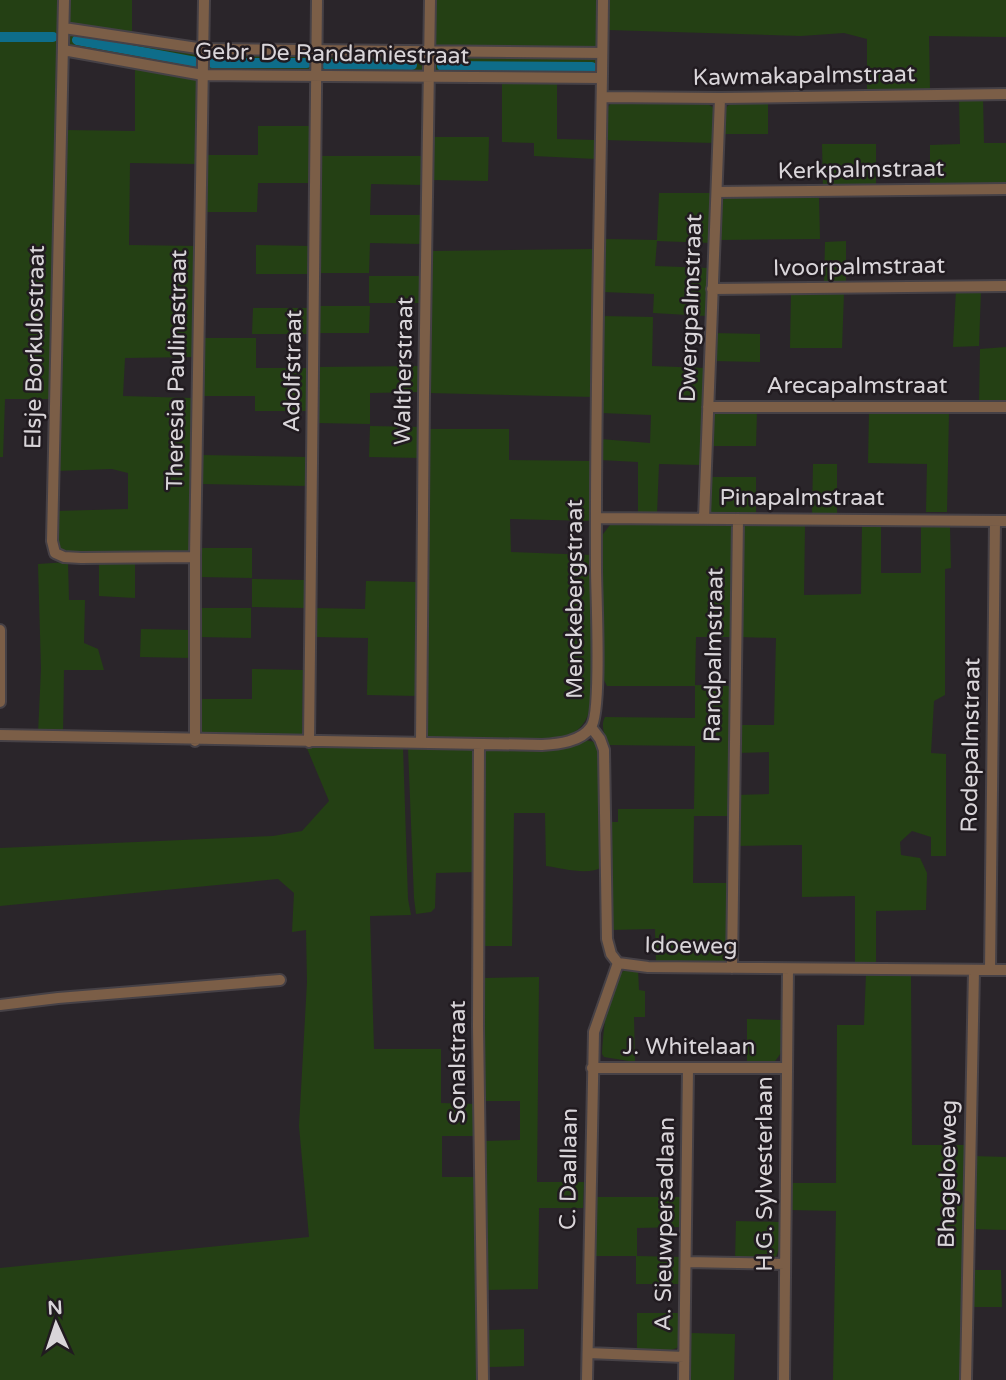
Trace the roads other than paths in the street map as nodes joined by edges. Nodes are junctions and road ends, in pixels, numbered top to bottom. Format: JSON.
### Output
{"nodes":[{"id":1,"x":64,"y":0,"type":"edge"},
{"id":2,"x":204,"y":0,"type":"edge"},
{"id":3,"x":317,"y":0,"type":"edge"},
{"id":4,"x":430,"y":0,"type":"edge"},
{"id":5,"x":603,"y":0,"type":"edge"},
{"id":6,"x":64,"y":28,"type":"junction"},
{"id":7,"x":204,"y":49,"type":"junction"},
{"id":8,"x":63,"y":50,"type":"junction"},
{"id":9,"x":317,"y":50,"type":"junction"},
{"id":10,"x":429,"y":53,"type":"junction"},
{"id":11,"x":602,"y":54,"type":"junction"},
{"id":12,"x":203,"y":75,"type":"junction"},
{"id":13,"x":317,"y":77,"type":"junction"},
{"id":14,"x":428,"y":78,"type":"junction"},
{"id":15,"x":602,"y":78,"type":"junction"},
{"id":16,"x":1006,"y":94,"type":"edge"},
{"id":17,"x":602,"y":97,"type":"junction"},
{"id":18,"x":720,"y":98,"type":"junction"},
{"id":19,"x":1006,"y":189,"type":"edge"},
{"id":20,"x":717,"y":192,"type":"junction"},
{"id":21,"x":1006,"y":286,"type":"edge"},
{"id":22,"x":712,"y":289,"type":"junction"},
{"id":23,"x":708,"y":407,"type":"junction"},
{"id":24,"x":1006,"y":407,"type":"edge"},
{"id":25,"x":597,"y":518,"type":"junction"},
{"id":26,"x":704,"y":519,"type":"junction"},
{"id":27,"x":738,"y":519,"type":"junction"},
{"id":28,"x":1000,"y":521,"type":"edge"},
{"id":29,"x":195,"y":557,"type":"junction"},
{"id":30,"x":0,"y":630,"type":"edge"},
{"id":31,"x":0,"y":702,"type":"edge"},
{"id":32,"x":591,"y":727,"type":"junction"},
{"id":33,"x":0,"y":735,"type":"edge"},
{"id":34,"x":195,"y":740,"type":"junction"},
{"id":35,"x":309,"y":742,"type":"junction"},
{"id":36,"x":421,"y":743,"type":"junction"},
{"id":37,"x":479,"y":744,"type":"junction"},
{"id":38,"x":618,"y":963,"type":"junction"},
{"id":39,"x":732,"y":968,"type":"junction"},
{"id":40,"x":788,"y":969,"type":"junction"},
{"id":41,"x":974,"y":970,"type":"junction"},
{"id":42,"x":990,"y":970,"type":"junction"},
{"id":43,"x":1006,"y":970,"type":"edge"},
{"id":44,"x":280,"y":980,"type":"dead end"},
{"id":45,"x":0,"y":1005,"type":"edge"},
{"id":46,"x":592,"y":1068,"type":"junction"},
{"id":47,"x":786,"y":1068,"type":"junction"},
{"id":48,"x":688,"y":1069,"type":"junction"},
{"id":49,"x":686,"y":1262,"type":"junction"},
{"id":50,"x":785,"y":1264,"type":"junction"},
{"id":51,"x":587,"y":1353,"type":"junction"},
{"id":52,"x":684,"y":1357,"type":"junction"},
{"id":53,"x":483,"y":1380,"type":"edge"},
{"id":54,"x":587,"y":1380,"type":"edge"},
{"id":55,"x":684,"y":1380,"type":"edge"},
{"id":56,"x":784,"y":1380,"type":"edge"},
{"id":57,"x":966,"y":1380,"type":"edge"}],
"edges":[{"from":1,"to":6,"type":"street","name":"Elsje Borkulostraat"},
{"from":2,"to":7,"type":"street","name":"Theresia Paulinastraat"},
{"from":3,"to":9,"type":"street","name":"Adolfstraat"},
{"from":4,"to":10,"type":"street","name":"Waltherstraat"},
{"from":5,"to":11,"type":"street","name":"Menckebergstraat"},
{"from":6,"to":7,"type":"street","name":"Gebr. De Randamiestraat"},
{"from":6,"to":8,"type":"street","name":"Elsje Borkulostraat"},
{"from":7,"to":9,"type":"street","name":"Gebr. De Randamiestraat"},
{"from":7,"to":12,"type":"street","name":"Theresia Paulinastraat"},
{"from":8,"to":12,"type":"street","name":"Gebr. De Randamiestraat"},
{"from":8,"to":29,"type":"street","name":"Elsje Borkulostraat"},
{"from":9,"to":10,"type":"street","name":"Gebr. De Randamiestraat"},
{"from":9,"to":13,"type":"street","name":"Adolfstraat"},
{"from":10,"to":11,"type":"street","name":"Gebr. De Randamiestraat"},
{"from":10,"to":14,"type":"street","name":"Waltherstraat"},
{"from":11,"to":15,"type":"street","name":"Menckebergstraat"},
{"from":12,"to":13,"type":"street","name":"Gebr. De Randamiestraat"},
{"from":12,"to":29,"type":"street","name":"Theresia Paulinastraat"},
{"from":13,"to":14,"type":"street","name":"Gebr. De Randamiestraat"},
{"from":13,"to":35,"type":"street","name":"Adolfstraat"},
{"from":14,"to":15,"type":"street","name":"Gebr. De Randamiestraat"},
{"from":14,"to":36,"type":"street","name":"Waltherstraat"},
{"from":15,"to":17,"type":"street","name":"Menckebergstraat"},
{"from":16,"to":18,"type":"street","name":"Kawmakapalmstraat"},
{"from":17,"to":18,"type":"street","name":"Kawmakapalmstraat"},
{"from":17,"to":25,"type":"street","name":"Menckebergstraat"},
{"from":18,"to":20,"type":"street","name":"Dwergpalmstraat"},
{"from":19,"to":20,"type":"street","name":"Kerkpalmstraat"},
{"from":20,"to":22,"type":"street","name":"Dwergpalmstraat"},
{"from":21,"to":22,"type":"street","name":"Ivoorpalmstraat"},
{"from":22,"to":23,"type":"street","name":"Dwergpalmstraat"},
{"from":23,"to":24,"type":"street","name":"Arecapalmstraat"},
{"from":23,"to":26,"type":"street","name":"Dwergpalmstraat"},
{"from":25,"to":26,"type":"street","name":"Pinapalmstraat"},
{"from":25,"to":32,"type":"street","name":"Menckebergstraat"},
{"from":26,"to":27,"type":"street","name":"Pinapalmstraat"},
{"from":27,"to":28,"type":"street","name":"Pinapalmstraat"},
{"from":27,"to":39,"type":"street","name":"Randpalmstraat"},
{"from":28,"to":42,"type":"street","name":"Rodepalmstraat"},
{"from":29,"to":34,"type":"street","name":"Theresia Paulinastraat"},
{"from":30,"to":31,"type":"street"},
{"from":32,"to":37,"type":"street","name":"Menckebergstraat"},
{"from":32,"to":38,"type":"street","name":"Idoeweg"},
{"from":33,"to":34,"type":"street","name":"Menckebergstraat"},
{"from":34,"to":35,"type":"street","name":"Menckebergstraat"},
{"from":35,"to":36,"type":"street","name":"Menckebergstraat"},
{"from":36,"to":37,"type":"street","name":"Menckebergstraat"},
{"from":37,"to":53,"type":"street","name":"Sonalstraat"},
{"from":38,"to":39,"type":"street","name":"Idoeweg"},
{"from":38,"to":46,"type":"street","name":"C. Daallaan"},
{"from":39,"to":40,"type":"street","name":"Idoeweg"},
{"from":40,"to":41,"type":"street","name":"Idoeweg"},
{"from":40,"to":47,"type":"street","name":"H.G. Sylvesterlaan"},
{"from":41,"to":42,"type":"street","name":"Idoeweg"},
{"from":41,"to":57,"type":"street","name":"Bhageloeweg"},
{"from":42,"to":43,"type":"street","name":"Idoeweg"},
{"from":44,"to":45,"type":"street"},
{"from":46,"to":48,"type":"street","name":"J. Whitelaan"},
{"from":46,"to":51,"type":"street","name":"C. Daallaan"},
{"from":47,"to":48,"type":"street","name":"J. Whitelaan"},
{"from":47,"to":50,"type":"street","name":"H.G. Sylvesterlaan"},
{"from":48,"to":49,"type":"street","name":"A. Sieuwpersadlaan"},
{"from":49,"to":50,"type":"street"},
{"from":49,"to":52,"type":"street","name":"A. Sieuwpersadlaan"},
{"from":50,"to":56,"type":"street","name":"H.G. Sylvesterlaan"},
{"from":51,"to":52,"type":"street"},
{"from":51,"to":54,"type":"street","name":"C. Daallaan"},
{"from":52,"to":55,"type":"street","name":"A. Sieuwpersadlaan"}]}
